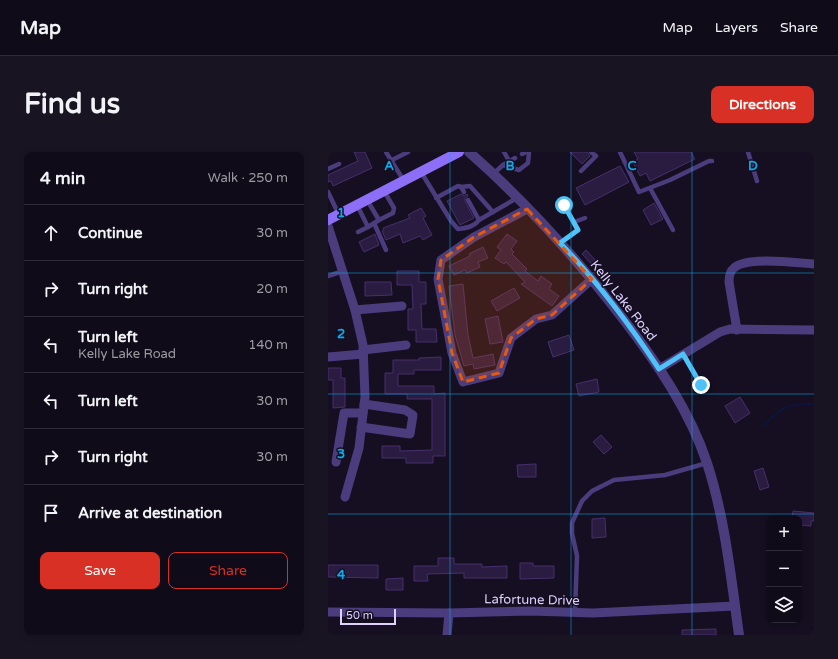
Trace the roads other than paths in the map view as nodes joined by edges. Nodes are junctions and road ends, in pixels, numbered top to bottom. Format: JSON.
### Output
{"nodes":[{"id":1,"x":386,"y":152,"type":"edge"},
{"id":2,"x":408,"y":152,"type":"edge"},
{"id":3,"x":459,"y":152,"type":"edge"},
{"id":4,"x":469,"y":152,"type":"edge"},
{"id":5,"x":504,"y":152,"type":"edge"},
{"id":6,"x":529,"y":152,"type":"edge"},
{"id":7,"x":591,"y":152,"type":"edge"},
{"id":8,"x":620,"y":152,"type":"edge"},
{"id":9,"x":748,"y":152,"type":"edge"},
{"id":10,"x":400,"y":154,"type":"edge"},
{"id":11,"x":515,"y":158,"type":"dead end"},
{"id":12,"x":390,"y":161,"type":"junction"},
{"id":13,"x":509,"y":161,"type":"junction"},
{"id":14,"x":712,"y":161,"type":"dead end"},
{"id":15,"x":339,"y":164,"type":"dead end"},
{"id":16,"x":503,"y":165,"type":"junction"},
{"id":17,"x":328,"y":169,"type":"edge"},
{"id":18,"x":581,"y":171,"type":"dead end"},
{"id":19,"x":421,"y":172,"type":"junction"},
{"id":20,"x":492,"y":174,"type":"junction"},
{"id":21,"x":404,"y":181,"type":"junction"},
{"id":22,"x":757,"y":181,"type":"dead end"},
{"id":23,"x":461,"y":187,"type":"junction"},
{"id":24,"x":650,"y":188,"type":"junction"},
{"id":25,"x":384,"y":192,"type":"junction"},
{"id":26,"x":464,"y":192,"type":"dead end"},
{"id":27,"x":328,"y":194,"type":"edge"},
{"id":28,"x":436,"y":198,"type":"junction"},
{"id":29,"x":517,"y":198,"type":"junction"},
{"id":30,"x":367,"y":200,"type":"junction"},
{"id":31,"x":468,"y":200,"type":"dead end"},
{"id":32,"x":357,"y":205,"type":"junction"},
{"id":33,"x":564,"y":205,"type":"dead end"},
{"id":34,"x":527,"y":209,"type":"junction"},
{"id":35,"x":493,"y":212,"type":"junction"},
{"id":36,"x":338,"y":215,"type":"junction"},
{"id":37,"x":585,"y":218,"type":"dead end"},
{"id":38,"x":328,"y":220,"type":"edge"},
{"id":39,"x":379,"y":220,"type":"junction"},
{"id":40,"x":478,"y":220,"type":"junction"},
{"id":41,"x":574,"y":222,"type":"junction"},
{"id":42,"x":374,"y":223,"type":"junction"},
{"id":43,"x":328,"y":226,"type":"edge"},
{"id":44,"x":368,"y":226,"type":"junction"},
{"id":45,"x":673,"y":230,"type":"dead end"},
{"id":46,"x":358,"y":232,"type":"dead end"},
{"id":47,"x":560,"y":243,"type":"junction"},
{"id":48,"x":331,"y":247,"type":"edge"},
{"id":49,"x":386,"y":250,"type":"dead end"},
{"id":50,"x":814,"y":264,"type":"edge"},
{"id":51,"x":343,"y":271,"type":"junction"},
{"id":52,"x":328,"y":276,"type":"edge"},
{"id":53,"x":592,"y":279,"type":"junction"},
{"id":54,"x":402,"y":306,"type":"dead end"},
{"id":55,"x":355,"y":310,"type":"junction"},
{"id":56,"x":737,"y":330,"type":"junction"},
{"id":57,"x":814,"y":330,"type":"edge"},
{"id":58,"x":406,"y":345,"type":"dead end"},
{"id":59,"x":363,"y":352,"type":"junction"},
{"id":60,"x":683,"y":354,"type":"junction"},
{"id":61,"x":328,"y":357,"type":"edge"},
{"id":62,"x":659,"y":369,"type":"junction"},
{"id":63,"x":701,"y":385,"type":"dead end"},
{"id":64,"x":364,"y":409,"type":"junction"},
{"id":65,"x":361,"y":427,"type":"junction"},
{"id":66,"x":336,"y":462,"type":"dead end"},
{"id":67,"x":707,"y":463,"type":"junction"},
{"id":68,"x":345,"y":497,"type":"dead end"},
{"id":69,"x":735,"y":606,"type":"junction"},
{"id":70,"x":328,"y":612,"type":"edge"},
{"id":71,"x":575,"y":612,"type":"junction"},
{"id":72,"x":449,"y":613,"type":"junction"},
{"id":73,"x":447,"y":635,"type":"edge"},
{"id":74,"x":739,"y":635,"type":"edge"}],
"edges":[{"from":1,"to":12,"type":"lane"},
{"from":2,"to":10,"type":"lane"},
{"from":3,"to":19,"type":"main road"},
{"from":4,"to":20,"type":"street","name":"Kelly Lake Road"},
{"from":5,"to":13,"type":"lane"},
{"from":6,"to":16,"type":"lane"},
{"from":7,"to":18,"type":"lane"},
{"from":8,"to":24,"type":"lane"},
{"from":9,"to":22,"type":"lane"},
{"from":10,"to":12,"type":"lane"},
{"from":11,"to":13,"type":"lane"},
{"from":12,"to":21,"type":"lane"},
{"from":13,"to":16,"type":"lane"},
{"from":14,"to":24,"type":"lane"},
{"from":15,"to":17,"type":"lane"},
{"from":16,"to":20,"type":"lane"},
{"from":19,"to":21,"type":"main road"},
{"from":19,"to":28,"type":"lane"},
{"from":20,"to":29,"type":"street","name":"Kelly Lake Road"},
{"from":21,"to":25,"type":"main road"},
{"from":23,"to":26,"type":"lane"},
{"from":23,"to":28,"type":"lane"},
{"from":23,"to":35,"type":"lane"},
{"from":24,"to":45,"type":"lane"},
{"from":25,"to":30,"type":"main road"},
{"from":25,"to":39,"type":"lane"},
{"from":27,"to":36,"type":"lane"},
{"from":28,"to":40,"type":"lane"},
{"from":29,"to":34,"type":"street","name":"Kelly Lake Road"},
{"from":29,"to":35,"type":"lane"},
{"from":30,"to":32,"type":"main road"},
{"from":30,"to":39,"type":"lane"},
{"from":31,"to":40,"type":"lane"},
{"from":32,"to":36,"type":"main road"},
{"from":32,"to":44,"type":"lane"},
{"from":33,"to":41,"type":"lane"},
{"from":34,"to":47,"type":"street","name":"Kelly Lake Road"},
{"from":34,"to":53,"type":"street"},
{"from":35,"to":40,"type":"lane"},
{"from":36,"to":38,"type":"main road"},
{"from":37,"to":41,"type":"lane"},
{"from":39,"to":42,"type":"lane"},
{"from":41,"to":47,"type":"lane"},
{"from":42,"to":44,"type":"lane"},
{"from":42,"to":49,"type":"lane"},
{"from":43,"to":48,"type":"street"},
{"from":44,"to":46,"type":"lane"},
{"from":47,"to":53,"type":"street","name":"Kelly Lake Road"},
{"from":48,"to":51,"type":"street"},
{"from":50,"to":56,"type":"street"},
{"from":51,"to":52,"type":"lane"},
{"from":51,"to":55,"type":"street"},
{"from":53,"to":62,"type":"street","name":"Kelly Lake Road"},
{"from":54,"to":55,"type":"street"},
{"from":55,"to":59,"type":"street"},
{"from":56,"to":57,"type":"street"},
{"from":56,"to":60,"type":"street"},
{"from":58,"to":59,"type":"street"},
{"from":59,"to":61,"type":"street"},
{"from":59,"to":64,"type":"street"},
{"from":60,"to":62,"type":"street"},
{"from":60,"to":63,"type":"lane"},
{"from":62,"to":67,"type":"street","name":"Kelly Lake Road"},
{"from":64,"to":65,"type":"street"},
{"from":64,"to":65,"type":"street"},
{"from":64,"to":66,"type":"street"},
{"from":65,"to":68,"type":"street"},
{"from":67,"to":69,"type":"street","name":"Kelly Lake Road"},
{"from":67,"to":71,"type":"lane"},
{"from":69,"to":71,"type":"street","name":"Lafortune Drive"},
{"from":69,"to":74,"type":"street","name":"Kelly Lake Road"},
{"from":70,"to":72,"type":"street","name":"Lafortune Drive"},
{"from":71,"to":72,"type":"street","name":"Lafortune Drive"},
{"from":72,"to":73,"type":"street"}]}
